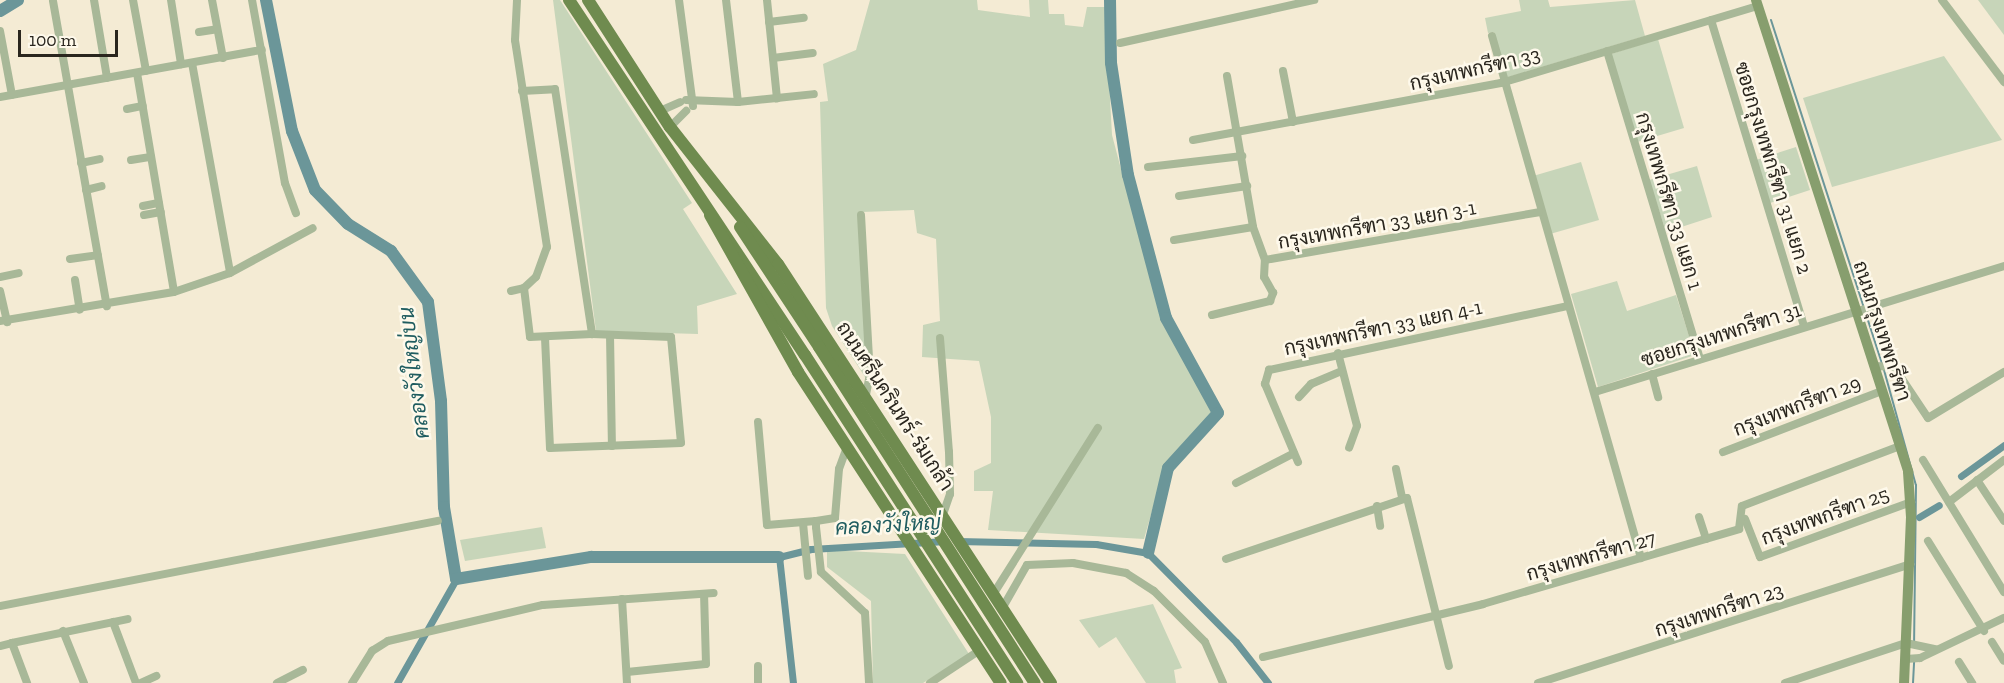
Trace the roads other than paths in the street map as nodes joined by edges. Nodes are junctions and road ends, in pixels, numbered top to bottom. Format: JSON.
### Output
{"nodes":[{"id":1,"x":94,"y":0,"type":"edge"},
{"id":2,"x":133,"y":0,"type":"edge"},
{"id":3,"x":171,"y":0,"type":"edge"},
{"id":4,"x":212,"y":0,"type":"edge"},
{"id":5,"x":252,"y":0,"type":"edge"},
{"id":6,"x":517,"y":0,"type":"edge"},
{"id":7,"x":569,"y":0,"type":"edge"},
{"id":8,"x":588,"y":0,"type":"edge"},
{"id":9,"x":679,"y":0,"type":"edge"},
{"id":10,"x":726,"y":0,"type":"edge"},
{"id":11,"x":767,"y":0,"type":"edge"},
{"id":12,"x":1314,"y":0,"type":"edge"},
{"id":13,"x":1941,"y":0,"type":"edge"},
{"id":14,"x":53,"y":2,"type":"dead end"},
{"id":15,"x":1757,"y":3,"type":"edge"},
{"id":16,"x":804,"y":18,"type":"dead end"},
{"id":17,"x":1711,"y":20,"type":"junction"},
{"id":18,"x":769,"y":22,"type":"junction"},
{"id":19,"x":217,"y":29,"type":"junction"},
{"id":20,"x":0,"y":31,"type":"edge"},
{"id":21,"x":199,"y":32,"type":"dead end"},
{"id":22,"x":1492,"y":36,"type":"dead end"},
{"id":23,"x":1120,"y":43,"type":"dead end"},
{"id":24,"x":262,"y":50,"type":"junction"},
{"id":25,"x":1607,"y":51,"type":"junction"},
{"id":26,"x":813,"y":53,"type":"dead end"},
{"id":27,"x":222,"y":58,"type":"junction"},
{"id":28,"x":773,"y":58,"type":"junction"},
{"id":29,"x":192,"y":63,"type":"junction"},
{"id":30,"x":181,"y":64,"type":"junction"},
{"id":31,"x":1283,"y":71,"type":"dead end"},
{"id":32,"x":142,"y":72,"type":"junction"},
{"id":33,"x":1227,"y":76,"type":"dead end"},
{"id":34,"x":107,"y":78,"type":"junction"},
{"id":35,"x":2004,"y":82,"type":"edge"},
{"id":36,"x":1501,"y":83,"type":"junction"},
{"id":37,"x":68,"y":86,"type":"junction"},
{"id":38,"x":522,"y":91,"type":"junction"},
{"id":39,"x":814,"y":94,"type":"dead end"},
{"id":40,"x":12,"y":95,"type":"junction"},
{"id":41,"x":0,"y":97,"type":"edge"},
{"id":42,"x":777,"y":98,"type":"junction"},
{"id":43,"x":738,"y":102,"type":"junction"},
{"id":44,"x":689,"y":104,"type":"junction"},
{"id":45,"x":143,"y":106,"type":"junction"},
{"id":46,"x":127,"y":109,"type":"dead end"},
{"id":47,"x":660,"y":111,"type":"junction"},
{"id":48,"x":1293,"y":122,"type":"junction"},
{"id":49,"x":670,"y":127,"type":"junction"},
{"id":50,"x":1238,"y":132,"type":"junction"},
{"id":51,"x":1193,"y":140,"type":"dead end"},
{"id":52,"x":151,"y":156,"type":"junction"},
{"id":53,"x":1242,"y":156,"type":"junction"},
{"id":54,"x":100,"y":159,"type":"dead end"},
{"id":55,"x":131,"y":160,"type":"dead end"},
{"id":56,"x":81,"y":163,"type":"junction"},
{"id":57,"x":1148,"y":167,"type":"dead end"},
{"id":58,"x":102,"y":186,"type":"dead end"},
{"id":59,"x":1247,"y":186,"type":"junction"},
{"id":60,"x":716,"y":188,"type":"junction"},
{"id":61,"x":86,"y":190,"type":"junction"},
{"id":62,"x":1179,"y":196,"type":"dead end"},
{"id":63,"x":143,"y":206,"type":"dead end"},
{"id":64,"x":160,"y":207,"type":"junction"},
{"id":65,"x":1539,"y":212,"type":"junction"},
{"id":66,"x":296,"y":213,"type":"dead end"},
{"id":67,"x":144,"y":215,"type":"dead end"},
{"id":68,"x":861,"y":215,"type":"dead end"},
{"id":69,"x":710,"y":216,"type":"junction"},
{"id":70,"x":1253,"y":227,"type":"junction"},
{"id":71,"x":313,"y":228,"type":"dead end"},
{"id":72,"x":1174,"y":240,"type":"dead end"},
{"id":73,"x":98,"y":255,"type":"junction"},
{"id":74,"x":70,"y":259,"type":"dead end"},
{"id":75,"x":1265,"y":260,"type":"junction"},
{"id":76,"x":2004,"y":266,"type":"edge"},
{"id":77,"x":19,"y":273,"type":"dead end"},
{"id":78,"x":230,"y":273,"type":"junction"},
{"id":79,"x":0,"y":277,"type":"edge"},
{"id":80,"x":75,"y":280,"type":"dead end"},
{"id":81,"x":524,"y":288,"type":"junction"},
{"id":82,"x":0,"y":291,"type":"edge"},
{"id":83,"x":511,"y":291,"type":"dead end"},
{"id":84,"x":174,"y":292,"type":"junction"},
{"id":85,"x":107,"y":306,"type":"junction"},
{"id":86,"x":1568,"y":306,"type":"junction"},
{"id":87,"x":1862,"y":309,"type":"junction"},
{"id":88,"x":80,"y":310,"type":"junction"},
{"id":89,"x":1212,"y":315,"type":"dead end"},
{"id":90,"x":3,"y":321,"type":"edge"},
{"id":91,"x":1804,"y":326,"type":"junction"},
{"id":92,"x":592,"y":334,"type":"junction"},
{"id":93,"x":610,"y":335,"type":"junction"},
{"id":94,"x":545,"y":337,"type":"junction"},
{"id":95,"x":940,"y":338,"type":"dead end"},
{"id":96,"x":1338,"y":353,"type":"junction"},
{"id":97,"x":1700,"y":359,"type":"junction"},
{"id":98,"x":1880,"y":365,"type":"junction"},
{"id":99,"x":1341,"y":370,"type":"junction"},
{"id":100,"x":2004,"y":372,"type":"edge"},
{"id":101,"x":1652,"y":374,"type":"junction"},
{"id":102,"x":1882,"y":391,"type":"junction"},
{"id":103,"x":1595,"y":392,"type":"junction"},
{"id":104,"x":866,"y":396,"type":"junction"},
{"id":105,"x":1658,"y":397,"type":"dead end"},
{"id":106,"x":1299,"y":398,"type":"dead end"},
{"id":107,"x":758,"y":422,"type":"dead end"},
{"id":108,"x":1098,"y":428,"type":"dead end"},
{"id":109,"x":612,"y":446,"type":"junction"},
{"id":110,"x":1900,"y":446,"type":"junction"},
{"id":111,"x":847,"y":447,"type":"junction"},
{"id":112,"x":1349,"y":448,"type":"dead end"},
{"id":113,"x":1723,"y":452,"type":"dead end"},
{"id":114,"x":1294,"y":453,"type":"junction"},
{"id":115,"x":1923,"y":460,"type":"dead end"},
{"id":116,"x":2004,"y":460,"type":"edge"},
{"id":117,"x":909,"y":462,"type":"junction"},
{"id":118,"x":1298,"y":462,"type":"dead end"},
{"id":119,"x":1396,"y":469,"type":"dead end"},
{"id":120,"x":1977,"y":480,"type":"junction"},
{"id":121,"x":1236,"y":483,"type":"dead end"},
{"id":122,"x":873,"y":487,"type":"junction"},
{"id":123,"x":1402,"y":497,"type":"junction"},
{"id":124,"x":1911,"y":502,"type":"junction"},
{"id":125,"x":1948,"y":502,"type":"junction"},
{"id":126,"x":1377,"y":506,"type":"junction"},
{"id":127,"x":944,"y":514,"type":"junction"},
{"id":128,"x":1743,"y":515,"type":"junction"},
{"id":129,"x":1699,"y":517,"type":"dead end"},
{"id":130,"x":438,"y":521,"type":"dead end"},
{"id":131,"x":2004,"y":521,"type":"edge"},
{"id":132,"x":816,"y":524,"type":"junction"},
{"id":133,"x":804,"y":526,"type":"junction"},
{"id":134,"x":1380,"y":526,"type":"dead end"},
{"id":135,"x":1706,"y":539,"type":"junction"},
{"id":136,"x":1928,"y":541,"type":"dead end"},
{"id":137,"x":1641,"y":558,"type":"junction"},
{"id":138,"x":1226,"y":560,"type":"dead end"},
{"id":139,"x":1910,"y":564,"type":"junction"},
{"id":140,"x":808,"y":573,"type":"dead end"},
{"id":141,"x":2004,"y":592,"type":"edge"},
{"id":142,"x":714,"y":593,"type":"dead end"},
{"id":143,"x":704,"y":594,"type":"junction"},
{"id":144,"x":998,"y":599,"type":"junction"},
{"id":145,"x":622,"y":600,"type":"junction"},
{"id":146,"x":0,"y":606,"type":"edge"},
{"id":147,"x":1435,"y":616,"type":"junction"},
{"id":148,"x":128,"y":618,"type":"dead end"},
{"id":149,"x":2004,"y":618,"type":"edge"},
{"id":150,"x":113,"y":622,"type":"junction"},
{"id":151,"x":963,"y":625,"type":"junction"},
{"id":152,"x":63,"y":631,"type":"junction"},
{"id":153,"x":1984,"y":631,"type":"junction"},
{"id":154,"x":1992,"y":642,"type":"dead end"},
{"id":155,"x":12,"y":643,"type":"junction"},
{"id":156,"x":1913,"y":643,"type":"junction"},
{"id":157,"x":0,"y":646,"type":"edge"},
{"id":158,"x":1935,"y":649,"type":"junction"},
{"id":159,"x":980,"y":650,"type":"junction"},
{"id":160,"x":1263,"y":657,"type":"dead end"},
{"id":161,"x":1912,"y":659,"type":"junction"},
{"id":162,"x":2004,"y":661,"type":"edge"},
{"id":163,"x":1959,"y":662,"type":"dead end"},
{"id":164,"x":758,"y":666,"type":"dead end"},
{"id":165,"x":1449,"y":666,"type":"dead end"},
{"id":166,"x":303,"y":670,"type":"dead end"},
{"id":167,"x":627,"y":672,"type":"junction"},
{"id":168,"x":156,"y":676,"type":"dead end"},
{"id":169,"x":292,"y":680,"type":"edge"},
{"id":170,"x":25,"y":682,"type":"edge"},
{"id":171,"x":84,"y":683,"type":"edge"},
{"id":172,"x":136,"y":683,"type":"edge"},
{"id":173,"x":141,"y":683,"type":"edge"},
{"id":174,"x":277,"y":683,"type":"edge"},
{"id":175,"x":352,"y":683,"type":"edge"},
{"id":176,"x":627,"y":683,"type":"edge"},
{"id":177,"x":758,"y":683,"type":"edge"},
{"id":178,"x":869,"y":683,"type":"edge"},
{"id":179,"x":930,"y":683,"type":"edge"},
{"id":180,"x":1001,"y":683,"type":"edge"},
{"id":181,"x":1017,"y":683,"type":"edge"},
{"id":182,"x":1035,"y":683,"type":"edge"},
{"id":183,"x":1052,"y":683,"type":"edge"},
{"id":184,"x":1223,"y":683,"type":"edge"},
{"id":185,"x":1538,"y":683,"type":"edge"},
{"id":186,"x":1785,"y":683,"type":"edge"},
{"id":187,"x":1904,"y":683,"type":"edge"},
{"id":188,"x":1972,"y":683,"type":"edge"}],
"edges":[{"from":1,"to":34,"type":"street"},
{"from":2,"to":32,"type":"street"},
{"from":3,"to":30,"type":"street"},
{"from":4,"to":19,"type":"street"},
{"from":5,"to":24,"type":"street"},
{"from":6,"to":38,"type":"street"},
{"from":7,"to":69,"type":"main road"},
{"from":8,"to":47,"type":"main road","name":"ถนนศรีนครินทร์-ร่มเกล้า"},
{"from":9,"to":44,"type":"street"},
{"from":10,"to":43,"type":"street"},
{"from":11,"to":18,"type":"street"},
{"from":12,"to":23,"type":"street"},
{"from":13,"to":35,"type":"street"},
{"from":14,"to":37,"type":"street"},
{"from":15,"to":17,"type":"street","name":"กรุงเทพกรีฑา 33"},
{"from":15,"to":87,"type":"main road","name":"ถนนกรุงเทพกรีฑา"},
{"from":16,"to":18,"type":"street"},
{"from":17,"to":25,"type":"street","name":"กรุงเทพกรีฑา 33"},
{"from":17,"to":91,"type":"street","name":"ซอยกรุงเทพกรีฑา 31 แยก 2"},
{"from":18,"to":28,"type":"street"},
{"from":19,"to":21,"type":"street"},
{"from":19,"to":27,"type":"street"},
{"from":20,"to":40,"type":"street"},
{"from":22,"to":36,"type":"street"},
{"from":24,"to":27,"type":"street"},
{"from":24,"to":66,"type":"street"},
{"from":25,"to":36,"type":"street","name":"กรุงเทพกรีฑา 33"},
{"from":25,"to":97,"type":"street","name":"กรุงเทพกรีฑา 33 แยก 1"},
{"from":26,"to":28,"type":"street"},
{"from":27,"to":29,"type":"street"},
{"from":28,"to":42,"type":"street"},
{"from":29,"to":30,"type":"street"},
{"from":29,"to":78,"type":"street"},
{"from":30,"to":32,"type":"street"},
{"from":31,"to":48,"type":"street"},
{"from":32,"to":34,"type":"street"},
{"from":32,"to":45,"type":"street"},
{"from":33,"to":50,"type":"street","name":"กรุงเทพกรีฑา 33 แยก 3-1"},
{"from":34,"to":37,"type":"street"},
{"from":36,"to":48,"type":"street","name":"กรุงเทพกรีฑา 33"},
{"from":36,"to":65,"type":"street"},
{"from":37,"to":40,"type":"street"},
{"from":37,"to":56,"type":"street"},
{"from":38,"to":81,"type":"street"},
{"from":38,"to":92,"type":"street"},
{"from":39,"to":42,"type":"street"},
{"from":40,"to":41,"type":"street"},
{"from":42,"to":43,"type":"street"},
{"from":43,"to":44,"type":"street"},
{"from":44,"to":47,"type":"street"},
{"from":44,"to":49,"type":"street"},
{"from":45,"to":46,"type":"street"},
{"from":45,"to":52,"type":"street"},
{"from":47,"to":49,"type":"main road","name":"ถนนศรีนครินทร์-ร่มเกล้า"},
{"from":48,"to":50,"type":"street","name":"กรุงเทพกรีฑา 33"},
{"from":49,"to":60,"type":"main road","name":"ถนนศรีนครินทร์-ร่มเกล้า"},
{"from":50,"to":51,"type":"street","name":"กรุงเทพกรีฑา 33"},
{"from":50,"to":53,"type":"street","name":"กรุงเทพกรีฑา 33 แยก 3-1"},
{"from":52,"to":55,"type":"street"},
{"from":52,"to":64,"type":"street"},
{"from":53,"to":57,"type":"street"},
{"from":53,"to":59,"type":"street","name":"กรุงเทพกรีฑา 33 แยก 3-1"},
{"from":54,"to":56,"type":"street"},
{"from":56,"to":61,"type":"street"},
{"from":58,"to":61,"type":"street"},
{"from":59,"to":62,"type":"street"},
{"from":59,"to":70,"type":"street","name":"กรุงเทพกรีฑา 33 แยก 3-1"},
{"from":60,"to":104,"type":"main road","name":"ถนนศรีนครินทร์-ร่มเกล้า"},
{"from":60,"to":182,"type":"main road","name":"ถนนศรีนครินทร์-ร่มเกล้า","bridge":true},
{"from":61,"to":73,"type":"street"},
{"from":63,"to":64,"type":"street"},
{"from":64,"to":67,"type":"street"},
{"from":64,"to":84,"type":"street"},
{"from":65,"to":75,"type":"street","name":"กรุงเทพกรีฑา 33 แยก 3-1"},
{"from":65,"to":86,"type":"street"},
{"from":68,"to":104,"type":"street"},
{"from":69,"to":111,"type":"main road"},
{"from":69,"to":181,"type":"main road","bridge":true},
{"from":70,"to":72,"type":"street"},
{"from":70,"to":75,"type":"street","name":"กรุงเทพกรีฑา 33 แยก 3-1"},
{"from":71,"to":78,"type":"street"},
{"from":73,"to":74,"type":"street"},
{"from":73,"to":85,"type":"street"},
{"from":75,"to":89,"type":"street"},
{"from":76,"to":87,"type":"street","name":"ซอยกรุงเทพกรีฑา 31"},
{"from":77,"to":79,"type":"street"},
{"from":78,"to":84,"type":"street"},
{"from":80,"to":88,"type":"street"},
{"from":81,"to":83,"type":"street"},
{"from":81,"to":94,"type":"street"},
{"from":82,"to":90,"type":"street"},
{"from":84,"to":85,"type":"street"},
{"from":85,"to":88,"type":"street"},
{"from":86,"to":96,"type":"street","name":"กรุงเทพกรีฑา 33 แยก 4-1"},
{"from":86,"to":103,"type":"street"},
{"from":87,"to":91,"type":"street","name":"ซอยกรุงเทพกรีฑา 31"},
{"from":87,"to":98,"type":"main road","name":"ถนนกรุงเทพกรีฑา"},
{"from":88,"to":90,"type":"street"},
{"from":91,"to":97,"type":"street","name":"ซอยกรุงเทพกรีฑา 31"},
{"from":92,"to":93,"type":"street"},
{"from":92,"to":94,"type":"street"},
{"from":93,"to":109,"type":"street"},
{"from":93,"to":109,"type":"street"},
{"from":94,"to":109,"type":"street"},
{"from":95,"to":127,"type":"street"},
{"from":96,"to":99,"type":"street"},
{"from":96,"to":114,"type":"street","name":"กรุงเทพกรีฑา 33 แยก 4-1"},
{"from":97,"to":101,"type":"street","name":"ซอยกรุงเทพกรีฑา 31"},
{"from":98,"to":100,"type":"street"},
{"from":98,"to":102,"type":"main road","name":"ถนนกรุงเทพกรีฑา"},
{"from":99,"to":106,"type":"street"},
{"from":99,"to":112,"type":"street"},
{"from":101,"to":103,"type":"street","name":"ซอยกรุงเทพกรีฑา 31"},
{"from":101,"to":105,"type":"street"},
{"from":102,"to":110,"type":"main road","name":"ถนนกรุงเทพกรีฑา"},
{"from":102,"to":113,"type":"street","name":"กรุงเทพกรีฑา 29"},
{"from":103,"to":137,"type":"street"},
{"from":104,"to":117,"type":"main road","name":"ถนนศรีนครินทร์-ร่มเกล้า"},
{"from":107,"to":133,"type":"street"},
{"from":108,"to":144,"type":"street"},
{"from":110,"to":124,"type":"main road","name":"ถนนกรุงเทพกรีฑา"},
{"from":110,"to":128,"type":"street","name":"กรุงเทพกรีฑา 27"},
{"from":111,"to":122,"type":"main road"},
{"from":111,"to":132,"type":"street"},
{"from":114,"to":118,"type":"street","name":"กรุงเทพกรีฑา 33 แยก 4-1"},
{"from":114,"to":121,"type":"street"},
{"from":115,"to":125,"type":"street"},
{"from":116,"to":120,"type":"street"},
{"from":117,"to":122,"type":"main road"},
{"from":117,"to":127,"type":"main road","name":"ถนนศรีนครินทร์-ร่มเกล้า"},
{"from":119,"to":123,"type":"street"},
{"from":120,"to":125,"type":"street"},
{"from":120,"to":131,"type":"street"},
{"from":122,"to":151,"type":"main road"},
{"from":123,"to":126,"type":"street"},
{"from":123,"to":147,"type":"street"},
{"from":124,"to":128,"type":"street","name":"กรุงเทพกรีฑา 25"},
{"from":124,"to":139,"type":"main road","name":"ถนนกรุงเทพกรีฑา"},
{"from":125,"to":141,"type":"street"},
{"from":126,"to":134,"type":"street"},
{"from":126,"to":138,"type":"street"},
{"from":127,"to":144,"type":"main road","name":"ถนนศรีนครินทร์-ร่มเกล้า"},
{"from":128,"to":135,"type":"street","name":"กรุงเทพกรีฑา 27"},
{"from":129,"to":135,"type":"street"},
{"from":130,"to":146,"type":"street"},
{"from":132,"to":133,"type":"street"},
{"from":132,"to":178,"type":"street"},
{"from":133,"to":140,"type":"street"},
{"from":135,"to":137,"type":"street","name":"กรุงเทพกรีฑา 27"},
{"from":136,"to":153,"type":"street"},
{"from":137,"to":147,"type":"street","name":"กรุงเทพกรีฑา 27"},
{"from":139,"to":156,"type":"main road","name":"ถนนกรุงเทพกรีฑา"},
{"from":139,"to":185,"type":"street","name":"กรุงเทพกรีฑา 23"},
{"from":142,"to":143,"type":"street"},
{"from":143,"to":145,"type":"street"},
{"from":143,"to":167,"type":"street"},
{"from":144,"to":151,"type":"main road"},
{"from":144,"to":183,"type":"main road","name":"ถนนศรีนครินทร์-ร่มเกล้า"},
{"from":144,"to":184,"type":"street"},
{"from":145,"to":167,"type":"street"},
{"from":145,"to":175,"type":"street"},
{"from":147,"to":160,"type":"street","name":"กรุงเทพกรีฑา 27"},
{"from":147,"to":165,"type":"street"},
{"from":148,"to":150,"type":"street"},
{"from":149,"to":153,"type":"street"},
{"from":150,"to":152,"type":"street"},
{"from":150,"to":172,"type":"street"},
{"from":151,"to":159,"type":"main road"},
{"from":152,"to":155,"type":"street"},
{"from":152,"to":171,"type":"street"},
{"from":153,"to":158,"type":"street"},
{"from":154,"to":162,"type":"street"},
{"from":155,"to":157,"type":"street"},
{"from":155,"to":170,"type":"street"},
{"from":156,"to":158,"type":"street"},
{"from":156,"to":161,"type":"main road","name":"ถนนกรุงเทพกรีฑา"},
{"from":156,"to":186,"type":"street"},
{"from":158,"to":161,"type":"street"},
{"from":159,"to":179,"type":"street"},
{"from":159,"to":180,"type":"main road"},
{"from":161,"to":187,"type":"main road","name":"ถนนกรุงเทพกรีฑา"},
{"from":163,"to":188,"type":"street"},
{"from":164,"to":177,"type":"street"},
{"from":166,"to":169,"type":"street"},
{"from":167,"to":176,"type":"street"},
{"from":168,"to":173,"type":"street"},
{"from":169,"to":174,"type":"street"}]}
